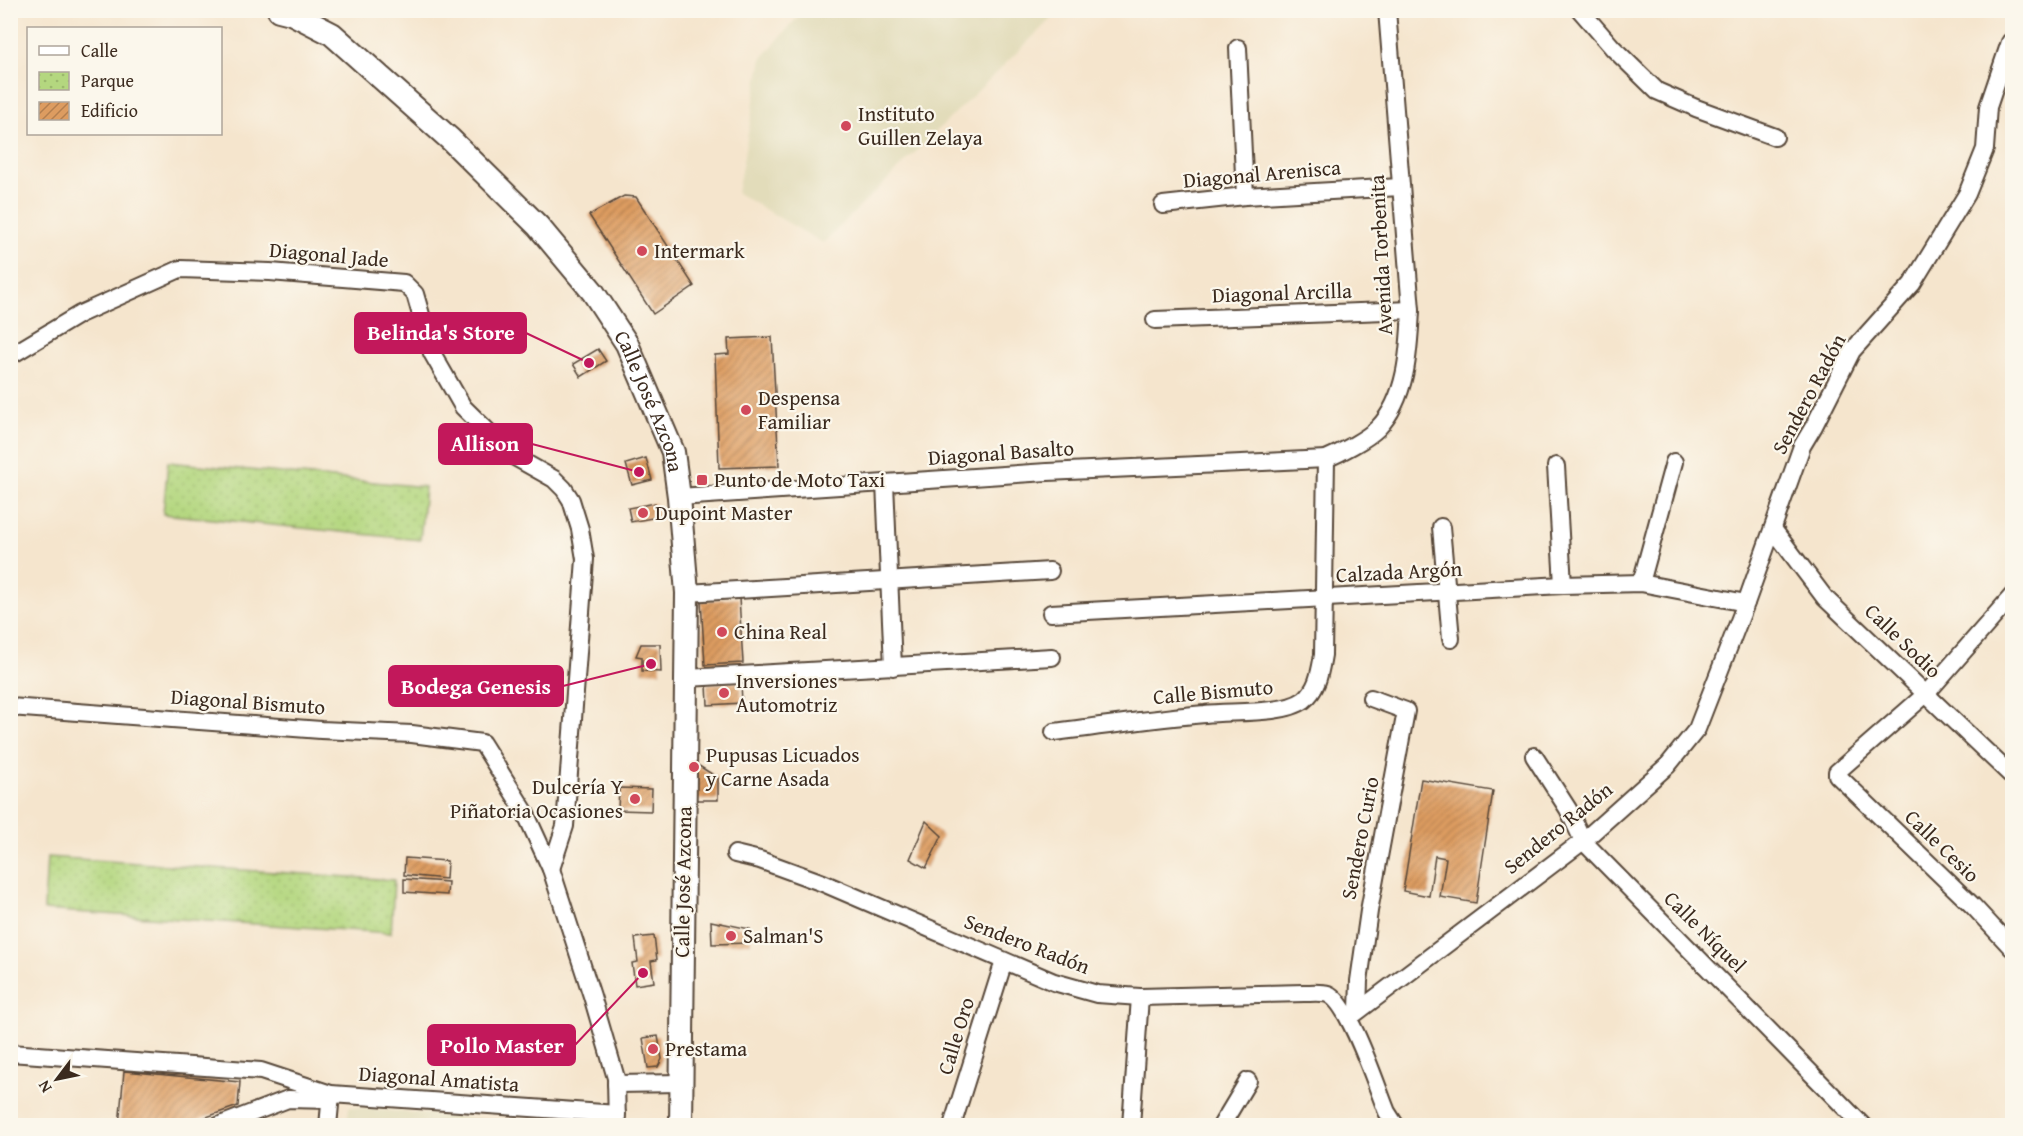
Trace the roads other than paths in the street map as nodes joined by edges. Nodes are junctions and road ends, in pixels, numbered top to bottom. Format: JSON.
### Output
{"nodes":[{"id":1,"x":279,"y":10,"type":"edge"},
{"id":2,"x":1387,"y":10,"type":"edge"},
{"id":3,"x":1580,"y":10,"type":"edge"},
{"id":4,"x":2010,"y":42,"type":"dead end"},
{"id":5,"x":1238,"y":48,"type":"dead end"},
{"id":6,"x":1775,"y":137,"type":"dead end"},
{"id":7,"x":1400,"y":187,"type":"junction"},
{"id":8,"x":1245,"y":196,"type":"junction"},
{"id":9,"x":1163,"y":205,"type":"dead end"},
{"id":10,"x":1411,"y":310,"type":"junction"},
{"id":11,"x":1155,"y":320,"type":"dead end"},
{"id":12,"x":10,"y":356,"type":"edge"},
{"id":13,"x":1326,"y":459,"type":"junction"},
{"id":14,"x":1674,"y":462,"type":"dead end"},
{"id":15,"x":1556,"y":466,"type":"dead end"},
{"id":16,"x":885,"y":483,"type":"junction"},
{"id":17,"x":679,"y":496,"type":"junction"},
{"id":18,"x":1441,"y":527,"type":"dead end"},
{"id":19,"x":1773,"y":529,"type":"junction"},
{"id":20,"x":1050,"y":571,"type":"dead end"},
{"id":21,"x":889,"y":581,"type":"junction"},
{"id":22,"x":1641,"y":583,"type":"junction"},
{"id":23,"x":1563,"y":585,"type":"junction"},
{"id":24,"x":1448,"y":592,"type":"junction"},
{"id":25,"x":687,"y":593,"type":"junction"},
{"id":26,"x":2013,"y":596,"type":"edge"},
{"id":27,"x":1323,"y":599,"type":"junction"},
{"id":28,"x":1746,"y":603,"type":"junction"},
{"id":29,"x":1051,"y":613,"type":"dead end"},
{"id":30,"x":1451,"y":639,"type":"dead end"},
{"id":31,"x":1053,"y":657,"type":"dead end"},
{"id":32,"x":893,"y":667,"type":"junction"},
{"id":33,"x":687,"y":678,"type":"junction"},
{"id":34,"x":1926,"y":694,"type":"junction"},
{"id":35,"x":1371,"y":698,"type":"dead end"},
{"id":36,"x":10,"y":707,"type":"edge"},
{"id":37,"x":1054,"y":732,"type":"dead end"},
{"id":38,"x":1534,"y":756,"type":"dead end"},
{"id":39,"x":2013,"y":776,"type":"edge"},
{"id":40,"x":1583,"y":841,"type":"junction"},
{"id":41,"x":735,"y":854,"type":"dead end"},
{"id":42,"x":551,"y":870,"type":"junction"},
{"id":43,"x":2013,"y":948,"type":"edge"},
{"id":44,"x":1004,"y":961,"type":"junction"},
{"id":45,"x":1140,"y":998,"type":"junction"},
{"id":46,"x":1354,"y":1014,"type":"junction"},
{"id":47,"x":10,"y":1053,"type":"edge"},
{"id":48,"x":1248,"y":1081,"type":"dead end"},
{"id":49,"x":681,"y":1083,"type":"junction"},
{"id":50,"x":616,"y":1084,"type":"junction"},
{"id":51,"x":331,"y":1097,"type":"junction"},
{"id":52,"x":617,"y":1119,"type":"edge"},
{"id":53,"x":218,"y":1125,"type":"edge"},
{"id":54,"x":328,"y":1125,"type":"edge"},
{"id":55,"x":681,"y":1125,"type":"edge"},
{"id":56,"x":952,"y":1125,"type":"edge"},
{"id":57,"x":1131,"y":1125,"type":"edge"},
{"id":58,"x":1221,"y":1125,"type":"edge"},
{"id":59,"x":1396,"y":1125,"type":"edge"},
{"id":60,"x":1863,"y":1125,"type":"edge"}],
"edges":[{"from":1,"to":17,"type":"main road","name":"Calle José Azcona"},
{"from":2,"to":7,"type":"street","name":"Avenida Torbenita"},
{"from":3,"to":6,"type":"street"},
{"from":4,"to":19,"type":"street","name":"Sendero Radón"},
{"from":5,"to":8,"type":"street"},
{"from":7,"to":8,"type":"street","name":"Diagonal Arenisca"},
{"from":7,"to":10,"type":"street","name":"Avenida Torbenita"},
{"from":8,"to":9,"type":"street","name":"Diagonal Arenisca"},
{"from":10,"to":11,"type":"street","name":"Diagonal Arcilla"},
{"from":10,"to":13,"type":"street","name":"Avenida Torbenita"},
{"from":12,"to":42,"type":"street","name":"Diagonal Jade"},
{"from":13,"to":16,"type":"street","name":"Diagonal Basalto"},
{"from":13,"to":27,"type":"street","name":"Calle Bismuto"},
{"from":14,"to":22,"type":"street"},
{"from":15,"to":23,"type":"street"},
{"from":16,"to":17,"type":"street","name":"Diagonal Basalto"},
{"from":16,"to":21,"type":"street"},
{"from":17,"to":25,"type":"main road","name":"Calle José Azcona"},
{"from":18,"to":24,"type":"street"},
{"from":19,"to":28,"type":"street","name":"Sendero Radón"},
{"from":19,"to":34,"type":"street","name":"Calle Sodio"},
{"from":20,"to":21,"type":"street"},
{"from":21,"to":25,"type":"street"},
{"from":21,"to":32,"type":"street"},
{"from":22,"to":23,"type":"street","name":"Calzada Argón"},
{"from":22,"to":28,"type":"street","name":"Calzada Argón"},
{"from":23,"to":24,"type":"street","name":"Calzada Argón"},
{"from":24,"to":27,"type":"street","name":"Calzada Argón"},
{"from":24,"to":30,"type":"street"},
{"from":25,"to":33,"type":"main road","name":"Calle José Azcona"},
{"from":26,"to":34,"type":"street"},
{"from":27,"to":29,"type":"street","name":"Calzada Argón"},
{"from":27,"to":37,"type":"street","name":"Calle Bismuto"},
{"from":28,"to":40,"type":"street","name":"Sendero Radón"},
{"from":31,"to":32,"type":"street"},
{"from":32,"to":33,"type":"street"},
{"from":33,"to":49,"type":"main road","name":"Calle José Azcona"},
{"from":34,"to":39,"type":"street","name":"Calle Sodio"},
{"from":34,"to":43,"type":"street","name":"Calle Cesio"},
{"from":35,"to":46,"type":"street","name":"Sendero Curio"},
{"from":36,"to":42,"type":"street","name":"Diagonal Bismuto"},
{"from":38,"to":40,"type":"street","name":"Calle Níquel"},
{"from":40,"to":46,"type":"street","name":"Sendero Radón"},
{"from":40,"to":60,"type":"street","name":"Calle Níquel"},
{"from":41,"to":44,"type":"street","name":"Sendero Radón"},
{"from":42,"to":50,"type":"street"},
{"from":44,"to":45,"type":"street","name":"Sendero Radón"},
{"from":44,"to":56,"type":"street","name":"Calle Oro"},
{"from":45,"to":46,"type":"street","name":"Sendero Radón"},
{"from":45,"to":57,"type":"street"},
{"from":46,"to":59,"type":"street"},
{"from":47,"to":51,"type":"street","name":"Diagonal Amatista"},
{"from":48,"to":58,"type":"street"},
{"from":49,"to":50,"type":"street"},
{"from":49,"to":55,"type":"main road","name":"Calle José Azcona"},
{"from":50,"to":52,"type":"street"},
{"from":51,"to":52,"type":"street","name":"Diagonal Amatista"},
{"from":51,"to":53,"type":"street"},
{"from":51,"to":54,"type":"street"}]}
